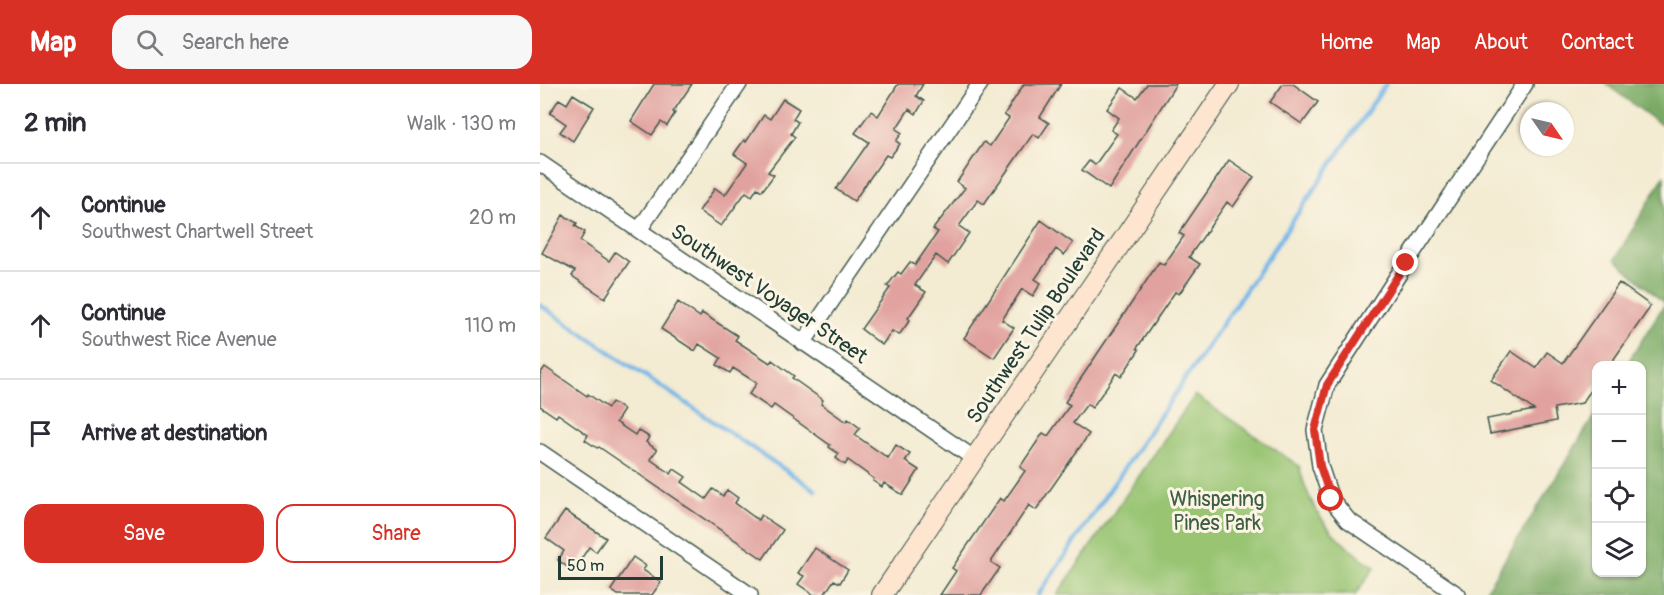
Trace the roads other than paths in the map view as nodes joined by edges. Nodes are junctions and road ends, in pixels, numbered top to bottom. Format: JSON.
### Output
{"nodes":[{"id":1,"x":740,"y":84,"type":"edge"},
{"id":2,"x":980,"y":84,"type":"edge"},
{"id":3,"x":1229,"y":84,"type":"edge"},
{"id":4,"x":1525,"y":84,"type":"edge"},
{"id":5,"x":540,"y":163,"type":"edge"},
{"id":6,"x":639,"y":230,"type":"junction"},
{"id":7,"x":803,"y":343,"type":"junction"},
{"id":8,"x":540,"y":452,"type":"edge"},
{"id":9,"x":975,"y":459,"type":"junction"},
{"id":10,"x":750,"y":595,"type":"edge"},
{"id":11,"x":882,"y":595,"type":"edge"},
{"id":12,"x":1458,"y":595,"type":"edge"}],
"edges":[{"from":1,"to":6,"type":"street"},
{"from":2,"to":7,"type":"street"},
{"from":3,"to":9,"type":"street","name":"Southwest Tulip Boulevard"},
{"from":4,"to":12,"type":"street"},
{"from":5,"to":6,"type":"street","name":"Southwest Voyager Street"},
{"from":6,"to":7,"type":"street","name":"Southwest Voyager Street"},
{"from":7,"to":9,"type":"street","name":"Southwest Voyager Street"},
{"from":8,"to":10,"type":"street"},
{"from":9,"to":11,"type":"street","name":"Southwest Tulip Boulevard"}]}
